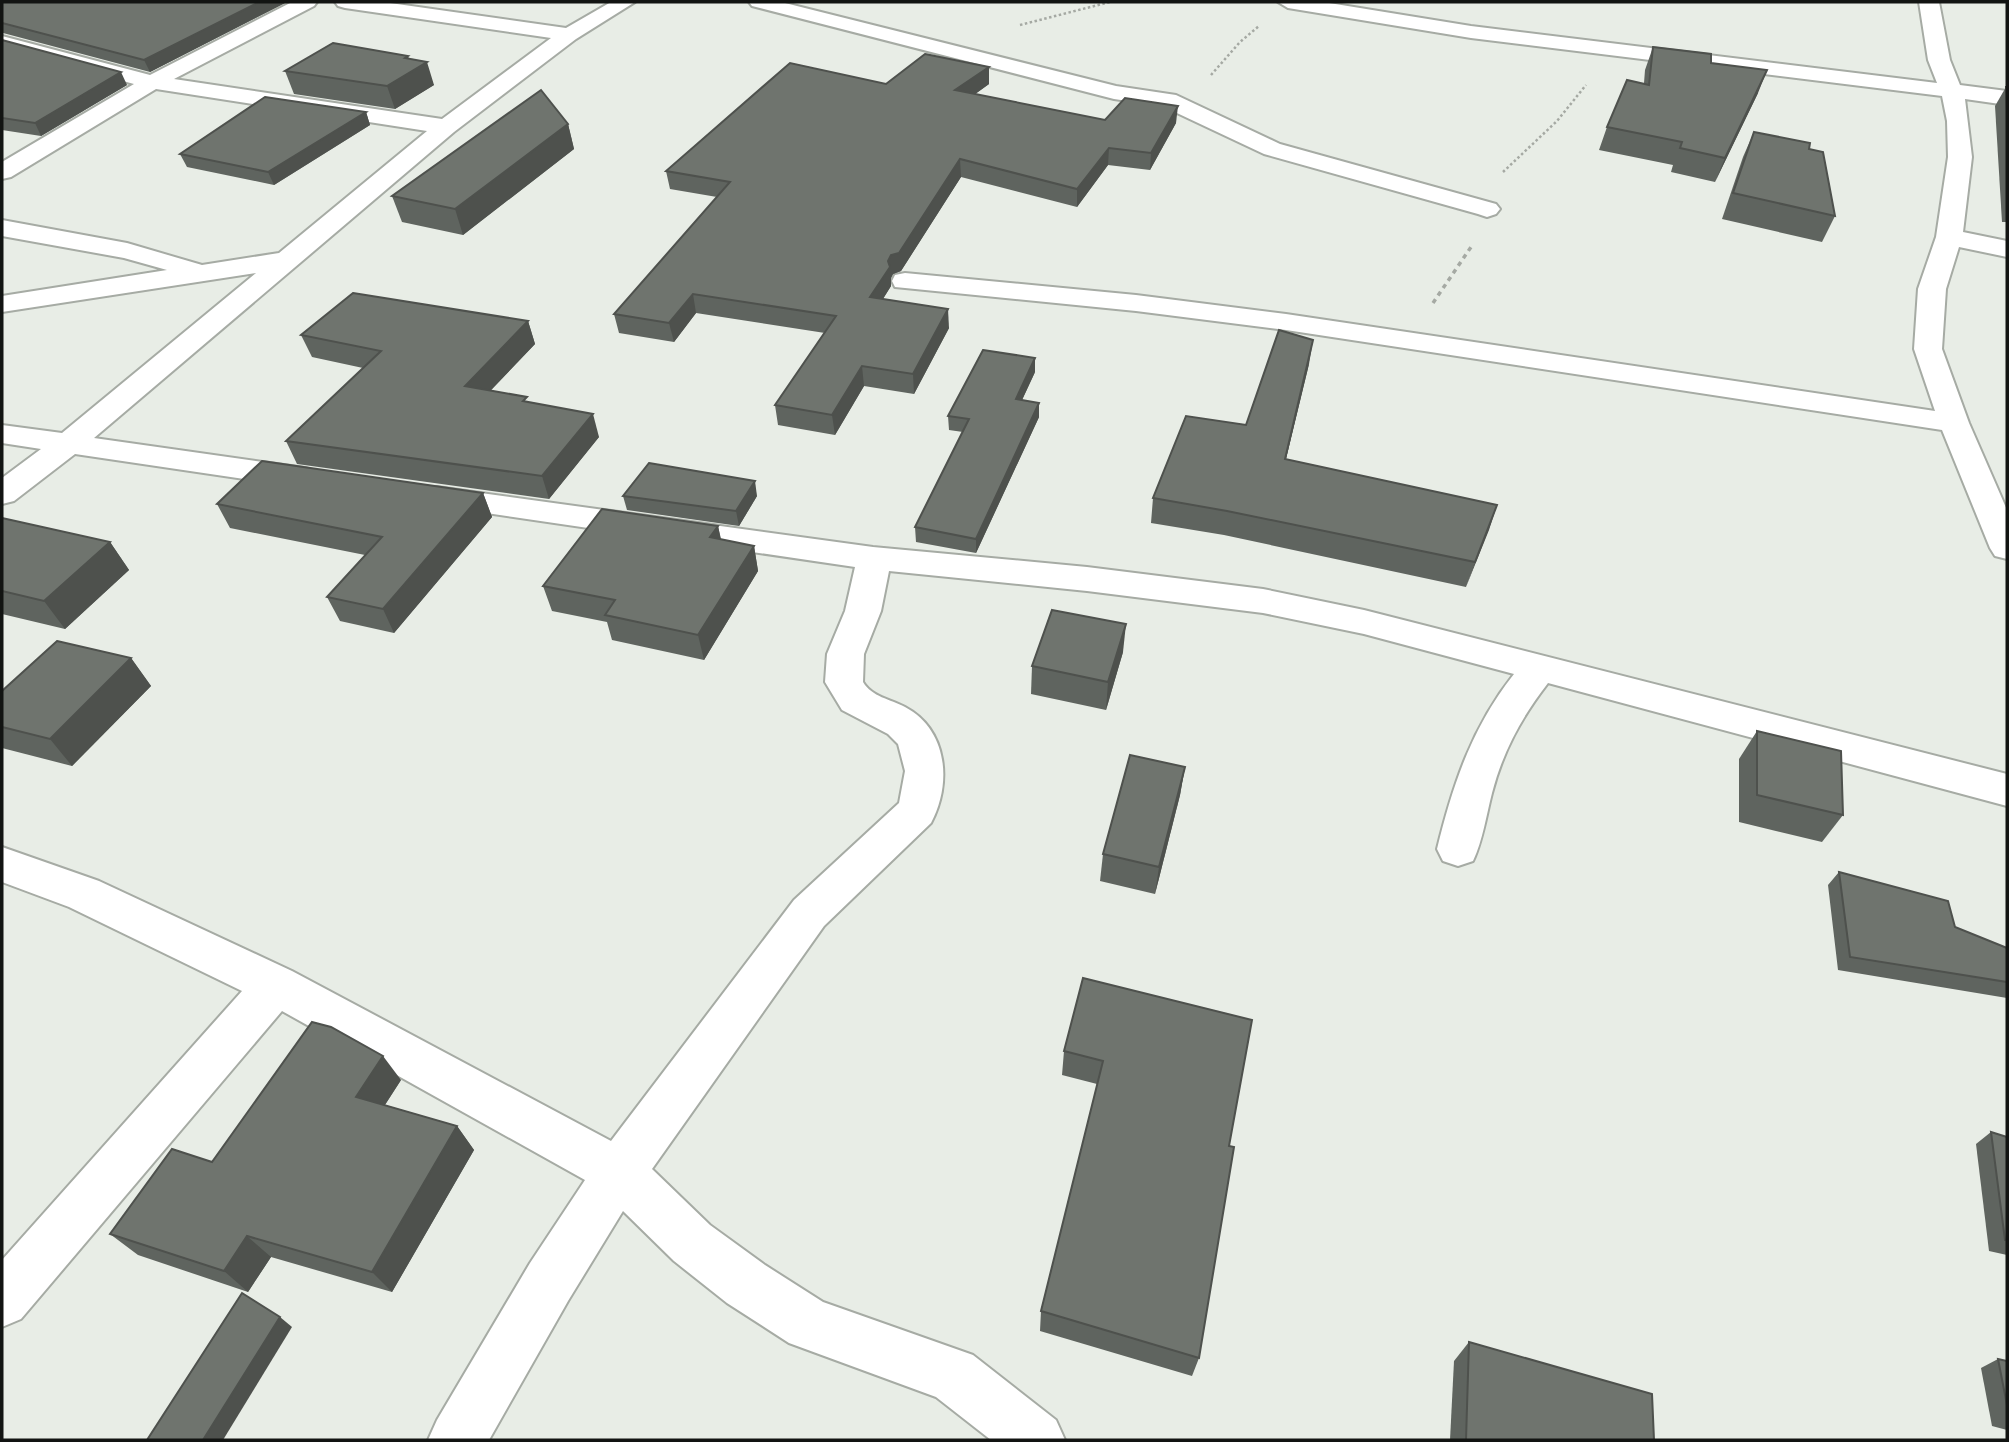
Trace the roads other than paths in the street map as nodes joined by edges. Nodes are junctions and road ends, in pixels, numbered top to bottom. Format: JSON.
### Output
{"nodes":[{"id":1,"x":307,"y":2,"type":"edge"},
{"id":2,"x":345,"y":2,"type":"edge"},
{"id":3,"x":625,"y":2,"type":"edge"},
{"id":4,"x":759,"y":2,"type":"edge"},
{"id":5,"x":1288,"y":2,"type":"edge"},
{"id":6,"x":1929,"y":2,"type":"edge"},
{"id":7,"x":569,"y":35,"type":"junction"},
{"id":8,"x":2,"y":42,"type":"edge"},
{"id":9,"x":152,"y":82,"type":"junction"},
{"id":10,"x":1952,"y":92,"type":"junction"},
{"id":11,"x":2007,"y":99,"type":"edge"},
{"id":12,"x":446,"y":127,"type":"junction"},
{"id":13,"x":2,"y":172,"type":"edge"},
{"id":14,"x":1487,"y":209,"type":"dead end"},
{"id":15,"x":2,"y":228,"type":"edge"},
{"id":16,"x":1949,"y":237,"type":"junction"},
{"id":17,"x":2007,"y":249,"type":"edge"},
{"id":18,"x":287,"y":260,"type":"junction"},
{"id":19,"x":204,"y":272,"type":"junction"},
{"id":20,"x":905,"y":281,"type":"dead end"},
{"id":21,"x":2,"y":304,"type":"edge"},
{"id":22,"x":1954,"y":423,"type":"junction"},
{"id":23,"x":2,"y":434,"type":"edge"},
{"id":24,"x":68,"y":444,"type":"junction"},
{"id":25,"x":341,"y":483,"type":"edge"},
{"id":26,"x":409,"y":493,"type":"edge"},
{"id":27,"x":2,"y":494,"type":"edge"},
{"id":28,"x":2007,"y":548,"type":"edge"},
{"id":29,"x":873,"y":558,"type":"junction"},
{"id":30,"x":1540,"y":667,"type":"junction"},
{"id":31,"x":2007,"y":790,"type":"edge"},
{"id":32,"x":1458,"y":849,"type":"dead end"},
{"id":33,"x":2,"y":864,"type":"edge"},
{"id":34,"x":276,"y":985,"type":"junction"},
{"id":35,"x":620,"y":1172,"type":"junction"},
{"id":36,"x":2,"y":1300,"type":"edge"},
{"id":37,"x":457,"y":1440,"type":"edge"},
{"id":38,"x":1036,"y":1440,"type":"edge"}],
"edges":[{"from":1,"to":9,"type":"street"},
{"from":2,"to":7,"type":"street"},
{"from":3,"to":7,"type":"street"},
{"from":4,"to":14,"type":"street"},
{"from":5,"to":10,"type":"street"},
{"from":6,"to":10,"type":"street"},
{"from":7,"to":12,"type":"street"},
{"from":8,"to":9,"type":"street"},
{"from":9,"to":12,"type":"street"},
{"from":9,"to":13,"type":"street"},
{"from":10,"to":11,"type":"street"},
{"from":10,"to":16,"type":"street"},
{"from":12,"to":18,"type":"street"},
{"from":15,"to":19,"type":"street"},
{"from":16,"to":17,"type":"street"},
{"from":16,"to":22,"type":"street"},
{"from":18,"to":19,"type":"street"},
{"from":18,"to":24,"type":"street"},
{"from":19,"to":21,"type":"street"},
{"from":20,"to":22,"type":"street"},
{"from":22,"to":28,"type":"street"},
{"from":23,"to":24,"type":"street"},
{"from":24,"to":25,"type":"street"},
{"from":24,"to":27,"type":"street"},
{"from":26,"to":29,"type":"street"},
{"from":29,"to":30,"type":"street"},
{"from":29,"to":35,"type":"street"},
{"from":30,"to":31,"type":"street"},
{"from":30,"to":32,"type":"street"},
{"from":33,"to":34,"type":"street"},
{"from":34,"to":35,"type":"street"},
{"from":34,"to":36,"type":"street"},
{"from":35,"to":37,"type":"street"},
{"from":35,"to":38,"type":"street"}]}
